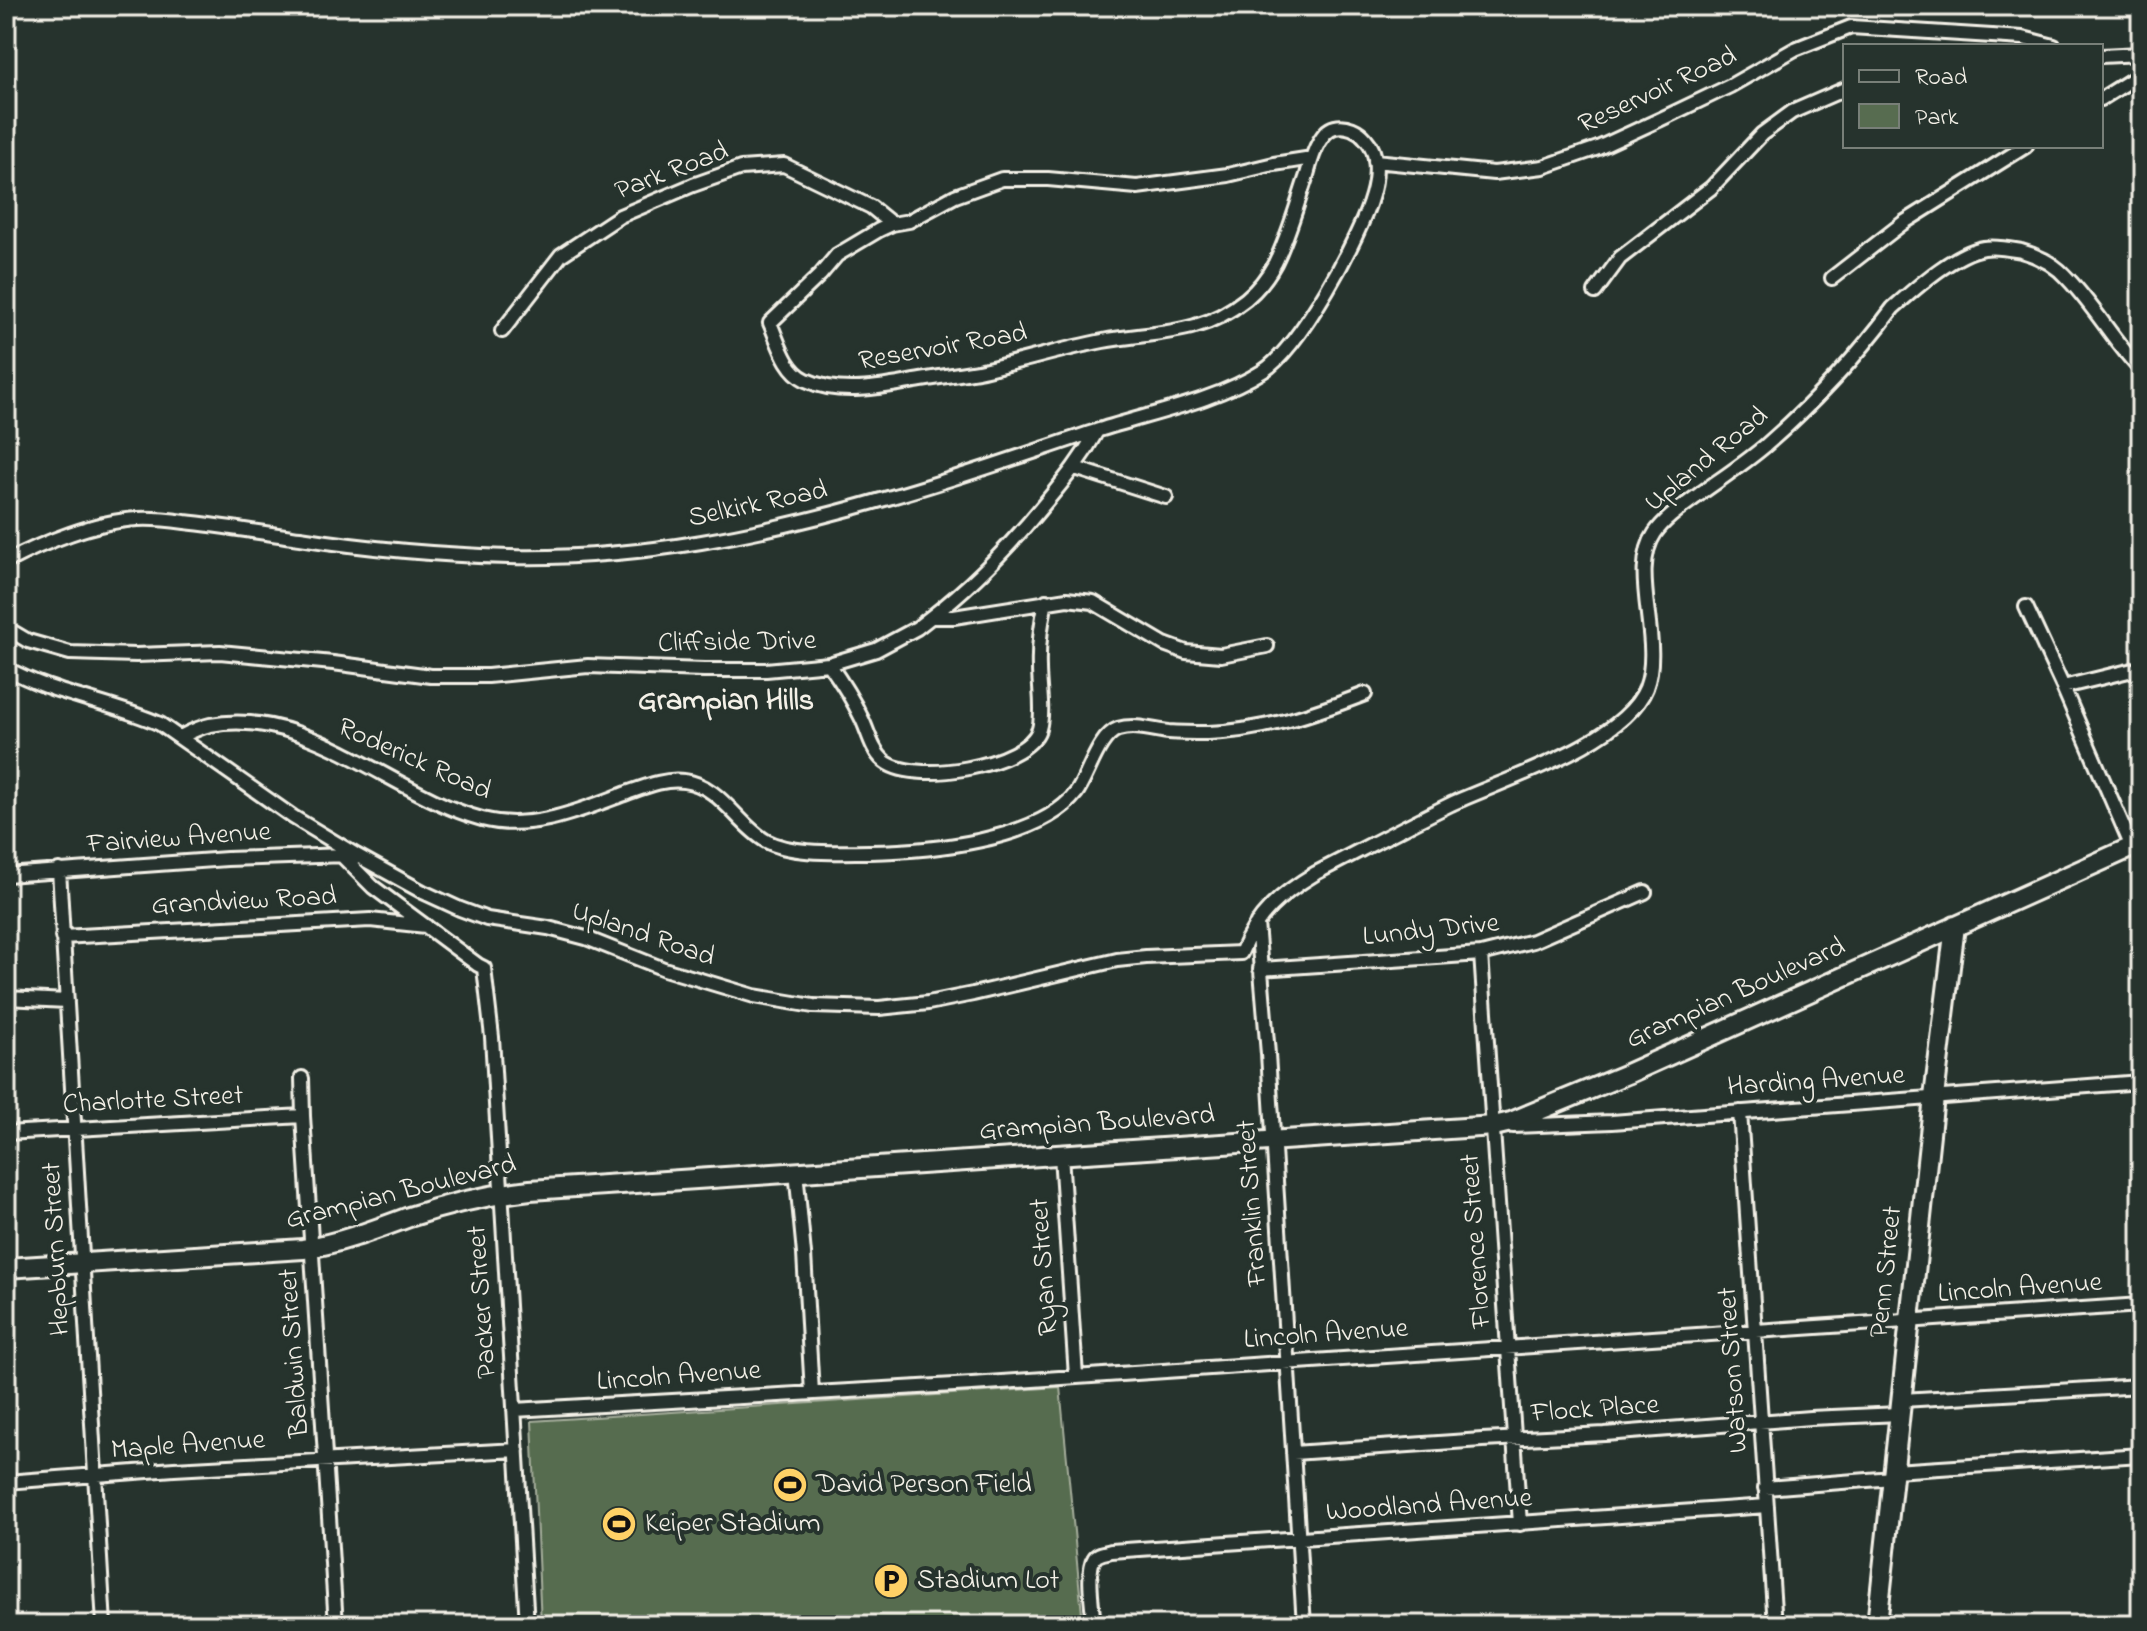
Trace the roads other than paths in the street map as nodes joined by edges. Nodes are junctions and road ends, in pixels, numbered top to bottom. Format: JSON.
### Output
{"nodes":[{"id":1,"x":2046,"y":44,"type":"edge"},
{"id":2,"x":2141,"y":54,"type":"edge"},
{"id":3,"x":2103,"y":56,"type":"edge"},
{"id":4,"x":2141,"y":74,"type":"edge"},
{"id":5,"x":1843,"y":90,"type":"edge"},
{"id":6,"x":2103,"y":98,"type":"edge"},
{"id":7,"x":2023,"y":148,"type":"edge"},
{"id":8,"x":1312,"y":158,"type":"junction"},
{"id":9,"x":1375,"y":161,"type":"junction"},
{"id":10,"x":892,"y":224,"type":"junction"},
{"id":11,"x":1832,"y":278,"type":"dead end"},
{"id":12,"x":1595,"y":292,"type":"dead end"},
{"id":13,"x":502,"y":331,"type":"dead end"},
{"id":14,"x":2141,"y":370,"type":"edge"},
{"id":15,"x":1097,"y":431,"type":"junction"},
{"id":16,"x":1075,"y":468,"type":"junction"},
{"id":17,"x":1166,"y":497,"type":"dead end"},
{"id":18,"x":6,"y":562,"type":"edge"},
{"id":19,"x":1046,"y":601,"type":"junction"},
{"id":20,"x":2026,"y":607,"type":"dead end"},
{"id":21,"x":931,"y":617,"type":"junction"},
{"id":22,"x":6,"y":628,"type":"edge"},
{"id":23,"x":1267,"y":646,"type":"dead end"},
{"id":24,"x":829,"y":664,"type":"junction"},
{"id":25,"x":6,"y":668,"type":"edge"},
{"id":26,"x":2141,"y":668,"type":"edge"},
{"id":27,"x":2063,"y":687,"type":"junction"},
{"id":28,"x":1365,"y":694,"type":"dead end"},
{"id":29,"x":180,"y":737,"type":"junction"},
{"id":30,"x":2136,"y":845,"type":"edge"},
{"id":31,"x":341,"y":855,"type":"junction"},
{"id":32,"x":356,"y":855,"type":"junction"},
{"id":33,"x":59,"y":870,"type":"junction"},
{"id":34,"x":6,"y":875,"type":"edge"},
{"id":35,"x":1645,"y":892,"type":"dead end"},
{"id":36,"x":1257,"y":923,"type":"junction"},
{"id":37,"x":1955,"y":926,"type":"junction"},
{"id":38,"x":428,"y":927,"type":"junction"},
{"id":39,"x":62,"y":937,"type":"junction"},
{"id":40,"x":1481,"y":954,"type":"junction"},
{"id":41,"x":1260,"y":969,"type":"junction"},
{"id":42,"x":6,"y":998,"type":"edge"},
{"id":43,"x":67,"y":1001,"type":"junction"},
{"id":44,"x":302,"y":1078,"type":"dead end"},
{"id":45,"x":2141,"y":1082,"type":"edge"},
{"id":46,"x":1934,"y":1097,"type":"junction"},
{"id":47,"x":1740,"y":1112,"type":"junction"},
{"id":48,"x":303,"y":1116,"type":"junction"},
{"id":49,"x":1494,"y":1126,"type":"junction"},
{"id":50,"x":74,"y":1130,"type":"junction"},
{"id":51,"x":6,"y":1133,"type":"edge"},
{"id":52,"x":1273,"y":1141,"type":"junction"},
{"id":53,"x":1061,"y":1155,"type":"junction"},
{"id":54,"x":796,"y":1171,"type":"junction"},
{"id":55,"x":500,"y":1193,"type":"junction"},
{"id":56,"x":312,"y":1248,"type":"junction"},
{"id":57,"x":83,"y":1263,"type":"junction"},
{"id":58,"x":6,"y":1268,"type":"edge"},
{"id":59,"x":2141,"y":1305,"type":"edge"},
{"id":60,"x":1910,"y":1320,"type":"junction"},
{"id":61,"x":1755,"y":1330,"type":"junction"},
{"id":62,"x":1508,"y":1347,"type":"junction"},
{"id":63,"x":1287,"y":1361,"type":"junction"},
{"id":64,"x":1076,"y":1376,"type":"junction"},
{"id":65,"x":2141,"y":1386,"type":"edge"},
{"id":66,"x":812,"y":1393,"type":"junction"},
{"id":67,"x":1901,"y":1407,"type":"junction"},
{"id":68,"x":514,"y":1410,"type":"junction"},
{"id":69,"x":1760,"y":1422,"type":"junction"},
{"id":70,"x":1515,"y":1440,"type":"junction"},
{"id":71,"x":517,"y":1450,"type":"junction"},
{"id":72,"x":1293,"y":1453,"type":"junction"},
{"id":73,"x":2141,"y":1455,"type":"edge"},
{"id":74,"x":326,"y":1462,"type":"junction"},
{"id":75,"x":1894,"y":1475,"type":"junction"},
{"id":76,"x":96,"y":1476,"type":"junction"},
{"id":77,"x":6,"y":1482,"type":"edge"},
{"id":78,"x":1765,"y":1488,"type":"junction"},
{"id":79,"x":1767,"y":1506,"type":"junction"},
{"id":80,"x":1520,"y":1524,"type":"junction"},
{"id":81,"x":1298,"y":1539,"type":"junction"},
{"id":82,"x":104,"y":1625,"type":"edge"},
{"id":83,"x":336,"y":1625,"type":"edge"},
{"id":84,"x":527,"y":1625,"type":"edge"},
{"id":85,"x":1094,"y":1625,"type":"edge"},
{"id":86,"x":1304,"y":1625,"type":"edge"},
{"id":87,"x":1775,"y":1625,"type":"edge"},
{"id":88,"x":1877,"y":1625,"type":"edge"}],
"edges":[{"from":1,"to":9,"type":"street","name":"Reservoir Road"},
{"from":2,"to":3,"type":"street"},
{"from":4,"to":6,"type":"street"},
{"from":5,"to":12,"type":"street"},
{"from":7,"to":11,"type":"street"},
{"from":8,"to":9,"type":"street","name":"Reservoir Road"},
{"from":8,"to":10,"type":"street","name":"Reservoir Road"},
{"from":8,"to":10,"type":"street","name":"Reservoir Road"},
{"from":9,"to":15,"type":"street","name":"Selkirk Road"},
{"from":10,"to":13,"type":"street","name":"Park Road"},
{"from":14,"to":36,"type":"street","name":"Upland Road"},
{"from":15,"to":16,"type":"street"},
{"from":15,"to":18,"type":"street","name":"Selkirk Road"},
{"from":16,"to":17,"type":"street"},
{"from":16,"to":21,"type":"street"},
{"from":19,"to":21,"type":"street"},
{"from":19,"to":23,"type":"street"},
{"from":19,"to":24,"type":"street","name":"Cliffside Drive"},
{"from":20,"to":27,"type":"street"},
{"from":21,"to":24,"type":"street"},
{"from":22,"to":24,"type":"street","name":"Cliffside Drive"},
{"from":25,"to":29,"type":"street","name":"Upland Road"},
{"from":26,"to":27,"type":"street"},
{"from":27,"to":30,"type":"street"},
{"from":28,"to":29,"type":"street","name":"Roderick Road"},
{"from":29,"to":32,"type":"street","name":"Upland Road"},
{"from":30,"to":37,"type":"street","name":"Grampian Boulevard"},
{"from":31,"to":32,"type":"street","name":"Fairview Avenue"},
{"from":31,"to":33,"type":"street","name":"Fairview Avenue"},
{"from":31,"to":38,"type":"street","name":"Packer Street"},
{"from":32,"to":36,"type":"street","name":"Upland Road"},
{"from":33,"to":34,"type":"street","name":"Fairview Avenue"},
{"from":33,"to":39,"type":"street","name":"Hepburn Street"},
{"from":35,"to":40,"type":"street","name":"Lundy Drive"},
{"from":36,"to":41,"type":"street"},
{"from":37,"to":46,"type":"street","name":"Penn Street"},
{"from":37,"to":49,"type":"street","name":"Grampian Boulevard"},
{"from":38,"to":39,"type":"street","name":"Grandview Road"},
{"from":38,"to":55,"type":"street","name":"Packer Street"},
{"from":39,"to":43,"type":"street","name":"Hepburn Street"},
{"from":40,"to":41,"type":"street","name":"Lundy Drive"},
{"from":40,"to":49,"type":"street","name":"Florence Street"},
{"from":41,"to":52,"type":"street","name":"Franklin Street"},
{"from":42,"to":43,"type":"street"},
{"from":43,"to":50,"type":"street","name":"Hepburn Street"},
{"from":44,"to":48,"type":"street","name":"Baldwin Street"},
{"from":45,"to":46,"type":"street","name":"Harding Avenue"},
{"from":46,"to":47,"type":"street","name":"Harding Avenue"},
{"from":46,"to":60,"type":"street","name":"Penn Street"},
{"from":47,"to":49,"type":"street","name":"Harding Avenue"},
{"from":47,"to":61,"type":"street","name":"Watson Street"},
{"from":48,"to":50,"type":"street","name":"Charlotte Street"},
{"from":48,"to":56,"type":"street","name":"Baldwin Street"},
{"from":49,"to":52,"type":"street","name":"Grampian Boulevard"},
{"from":49,"to":62,"type":"street","name":"Florence Street"},
{"from":50,"to":51,"type":"street","name":"Charlotte Street"},
{"from":50,"to":57,"type":"street","name":"Hepburn Street"},
{"from":52,"to":53,"type":"street","name":"Grampian Boulevard"},
{"from":52,"to":63,"type":"street","name":"Franklin Street"},
{"from":53,"to":54,"type":"street","name":"Grampian Boulevard"},
{"from":53,"to":64,"type":"street","name":"Ryan Street"},
{"from":54,"to":55,"type":"street","name":"Grampian Boulevard"},
{"from":54,"to":66,"type":"street"},
{"from":55,"to":56,"type":"street","name":"Grampian Boulevard"},
{"from":55,"to":68,"type":"street","name":"Packer Street"},
{"from":56,"to":57,"type":"street","name":"Grampian Boulevard"},
{"from":56,"to":74,"type":"street","name":"Baldwin Street"},
{"from":57,"to":58,"type":"street","name":"Grampian Boulevard"},
{"from":57,"to":76,"type":"street","name":"Hepburn Street"},
{"from":59,"to":60,"type":"street","name":"Lincoln Avenue"},
{"from":60,"to":61,"type":"street","name":"Lincoln Avenue"},
{"from":60,"to":67,"type":"street","name":"Penn Street"},
{"from":61,"to":62,"type":"street","name":"Lincoln Avenue"},
{"from":61,"to":69,"type":"street","name":"Watson Street"},
{"from":62,"to":63,"type":"street","name":"Lincoln Avenue"},
{"from":62,"to":70,"type":"street","name":"Florence Street"},
{"from":63,"to":64,"type":"street","name":"Lincoln Avenue"},
{"from":63,"to":72,"type":"street","name":"Franklin Street"},
{"from":64,"to":66,"type":"street","name":"Lincoln Avenue"},
{"from":65,"to":67,"type":"street","name":"Flock Place"},
{"from":66,"to":68,"type":"street","name":"Lincoln Avenue"},
{"from":67,"to":69,"type":"street","name":"Flock Place"},
{"from":67,"to":75,"type":"street","name":"Penn Street"},
{"from":68,"to":71,"type":"street","name":"Packer Street"},
{"from":69,"to":70,"type":"street","name":"Flock Place"},
{"from":69,"to":78,"type":"street","name":"Watson Street"},
{"from":70,"to":72,"type":"street","name":"Flock Place"},
{"from":70,"to":80,"type":"street","name":"Florence Street"},
{"from":71,"to":74,"type":"street","name":"Maple Avenue"},
{"from":71,"to":84,"type":"street","name":"Packer Street"},
{"from":72,"to":81,"type":"street","name":"Franklin Street"},
{"from":73,"to":75,"type":"street"},
{"from":74,"to":76,"type":"street","name":"Maple Avenue"},
{"from":74,"to":83,"type":"street","name":"Baldwin Street"},
{"from":75,"to":78,"type":"street"},
{"from":75,"to":88,"type":"street","name":"Penn Street"},
{"from":76,"to":77,"type":"street","name":"Maple Avenue"},
{"from":76,"to":82,"type":"street","name":"Hepburn Street"},
{"from":78,"to":79,"type":"street","name":"Watson Street"},
{"from":79,"to":80,"type":"street","name":"Woodland Avenue"},
{"from":79,"to":87,"type":"street","name":"Watson Street"},
{"from":80,"to":81,"type":"street","name":"Woodland Avenue"},
{"from":81,"to":85,"type":"street","name":"Woodland Avenue"},
{"from":81,"to":86,"type":"street","name":"Franklin Street"}]}
